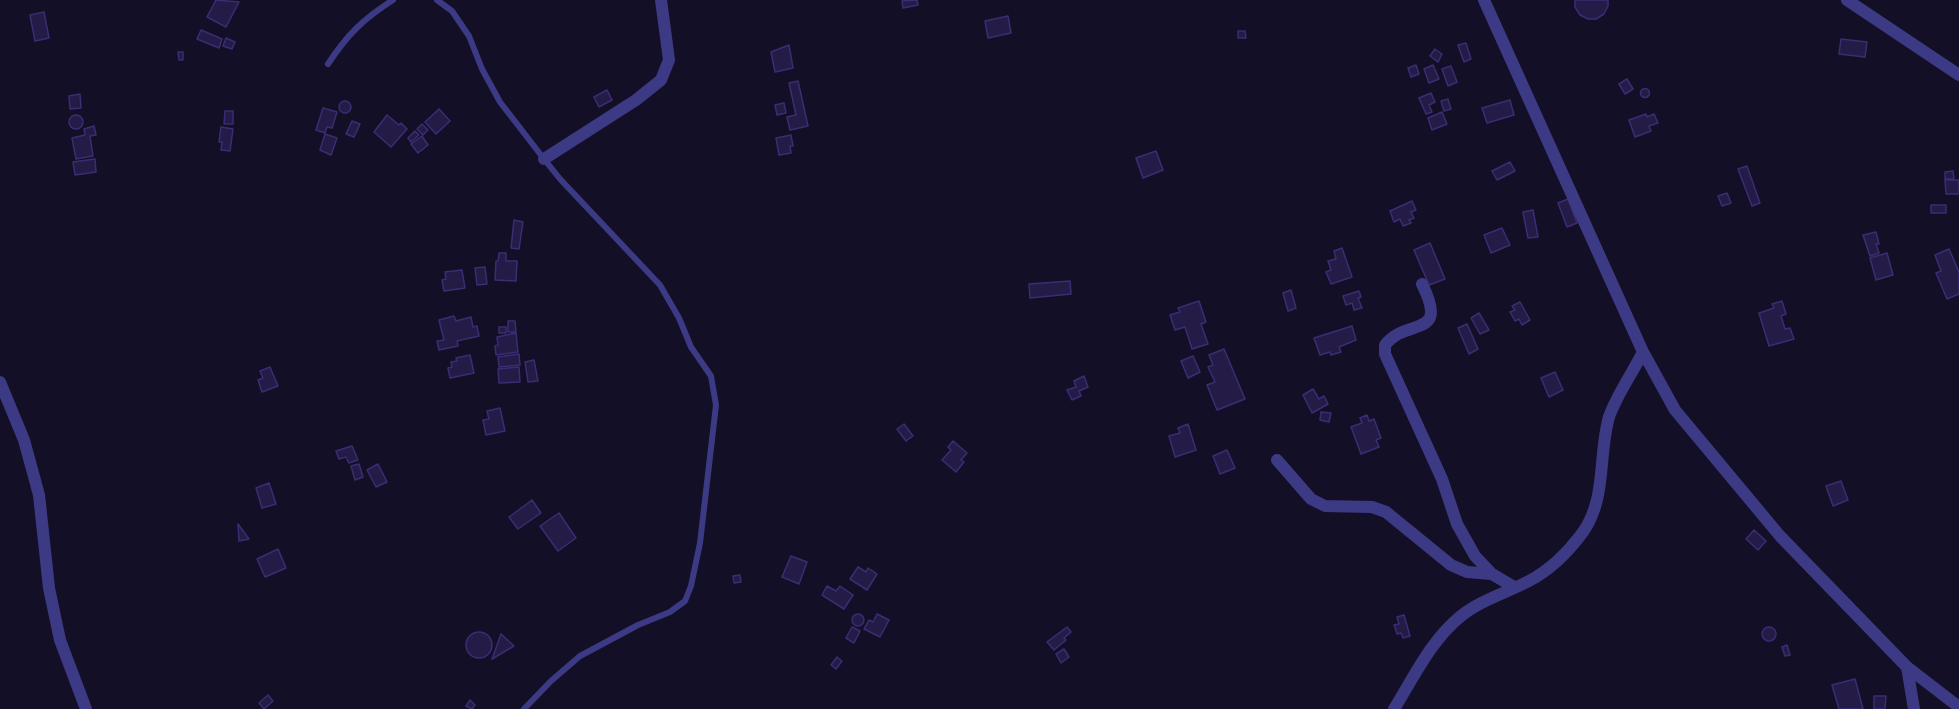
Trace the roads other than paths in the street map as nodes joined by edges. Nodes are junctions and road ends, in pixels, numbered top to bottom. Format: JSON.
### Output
{"nodes":[{"id":1,"x":393,"y":0,"type":"edge"},
{"id":2,"x":437,"y":0,"type":"edge"},
{"id":3,"x":661,"y":0,"type":"edge"},
{"id":4,"x":1484,"y":0,"type":"edge"},
{"id":5,"x":1847,"y":0,"type":"edge"},
{"id":6,"x":328,"y":64,"type":"dead end"},
{"id":7,"x":1959,"y":75,"type":"edge"},
{"id":8,"x":544,"y":159,"type":"junction"},
{"id":9,"x":1422,"y":284,"type":"dead end"},
{"id":10,"x":1643,"y":352,"type":"junction"},
{"id":11,"x":0,"y":382,"type":"edge"},
{"id":12,"x":1277,"y":460,"type":"dead end"},
{"id":13,"x":1492,"y":574,"type":"junction"},
{"id":14,"x":1514,"y":587,"type":"junction"},
{"id":15,"x":1907,"y":667,"type":"junction"},
{"id":16,"x":1959,"y":706,"type":"edge"},
{"id":17,"x":86,"y":709,"type":"edge"},
{"id":18,"x":524,"y":709,"type":"edge"},
{"id":19,"x":1394,"y":709,"type":"edge"},
{"id":20,"x":1914,"y":709,"type":"edge"}],
"edges":[{"from":1,"to":6,"type":"lane"},
{"from":2,"to":8,"type":"lane"},
{"from":3,"to":8,"type":"street"},
{"from":4,"to":10,"type":"street"},
{"from":5,"to":7,"type":"street"},
{"from":8,"to":18,"type":"lane"},
{"from":9,"to":13,"type":"street"},
{"from":10,"to":14,"type":"street"},
{"from":10,"to":15,"type":"street"},
{"from":11,"to":17,"type":"street"},
{"from":12,"to":13,"type":"street"},
{"from":13,"to":14,"type":"street"},
{"from":14,"to":19,"type":"street"},
{"from":15,"to":16,"type":"street"},
{"from":15,"to":20,"type":"street"}]}
